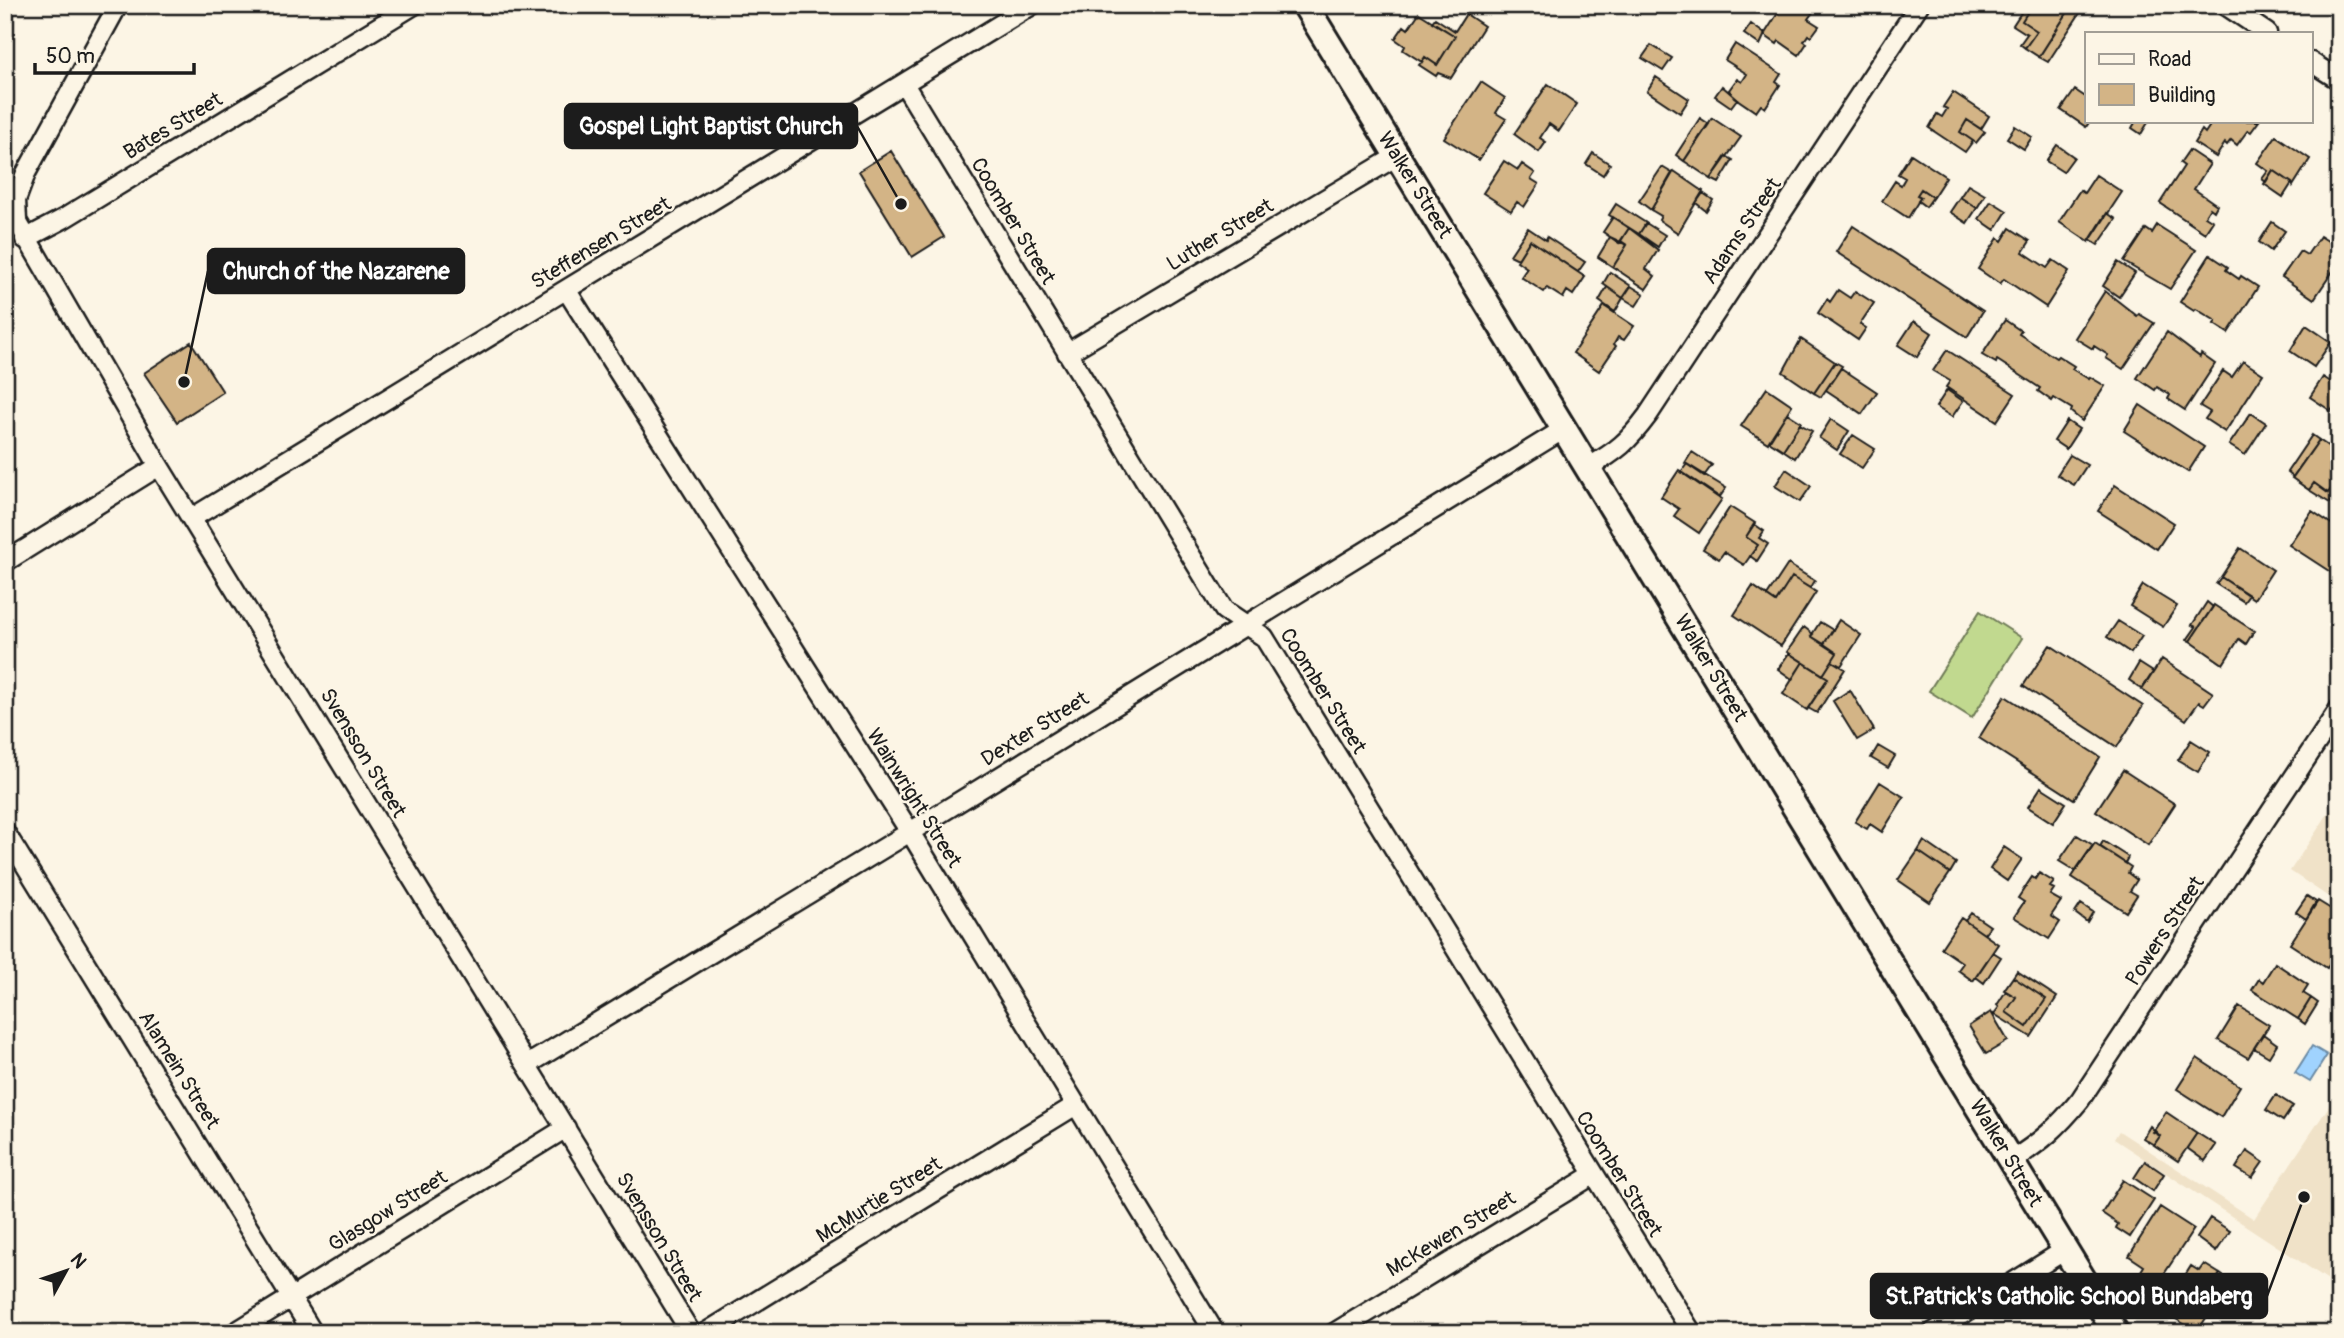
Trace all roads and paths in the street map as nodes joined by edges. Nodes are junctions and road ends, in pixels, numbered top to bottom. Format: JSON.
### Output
{"nodes":[{"id":1,"x":118,"y":5,"type":"edge"},
{"id":2,"x":414,"y":5,"type":"edge"},
{"id":3,"x":1032,"y":5,"type":"edge"},
{"id":4,"x":1304,"y":5,"type":"edge"},
{"id":5,"x":1919,"y":5,"type":"edge"},
{"id":6,"x":2225,"y":5,"type":"edge"},
{"id":7,"x":2266,"y":32,"type":"edge"},
{"id":8,"x":2312,"y":63,"type":"edge"},
{"id":9,"x":2339,"y":80,"type":"edge"},
{"id":10,"x":905,"y":84,"type":"junction"},
{"id":11,"x":1397,"y":156,"type":"junction"},
{"id":12,"x":12,"y":189,"type":"edge"},
{"id":13,"x":25,"y":239,"type":"junction"},
{"id":14,"x":567,"y":290,"type":"junction"},
{"id":15,"x":1067,"y":353,"type":"junction"},
{"id":16,"x":1564,"y":429,"type":"junction"},
{"id":17,"x":159,"y":466,"type":"junction"},
{"id":18,"x":1589,"y":467,"type":"junction"},
{"id":19,"x":192,"y":518,"type":"junction"},
{"id":20,"x":5,"y":562,"type":"edge"},
{"id":21,"x":1247,"y":625,"type":"junction"},
{"id":22,"x":2339,"y":709,"type":"edge"},
{"id":23,"x":5,"y":832,"type":"edge"},
{"id":24,"x":909,"y":832,"type":"junction"},
{"id":25,"x":527,"y":1065,"type":"junction"},
{"id":26,"x":1076,"y":1105,"type":"junction"},
{"id":27,"x":566,"y":1128,"type":"junction"},
{"id":28,"x":2011,"y":1161,"type":"junction"},
{"id":29,"x":1592,"y":1175,"type":"junction"},
{"id":30,"x":2065,"y":1250,"type":"junction"},
{"id":31,"x":292,"y":1297,"type":"junction"},
{"id":32,"x":234,"y":1333,"type":"edge"},
{"id":33,"x":313,"y":1333,"type":"edge"},
{"id":34,"x":691,"y":1333,"type":"edge"},
{"id":35,"x":705,"y":1333,"type":"edge"},
{"id":36,"x":1216,"y":1333,"type":"edge"},
{"id":37,"x":1334,"y":1333,"type":"edge"},
{"id":38,"x":1692,"y":1333,"type":"edge"},
{"id":39,"x":1932,"y":1333,"type":"edge"},
{"id":40,"x":2116,"y":1333,"type":"edge"}],
"edges":[{"from":1,"to":12,"type":"street"},
{"from":2,"to":13,"type":"street","name":"Bates Street"},
{"from":3,"to":10,"type":"street","name":"Steffensen Street"},
{"from":4,"to":11,"type":"main road","name":"Walker Street"},
{"from":5,"to":18,"type":"street","name":"Adams Street"},
{"from":6,"to":7,"type":"street"},
{"from":8,"to":9,"type":"street"},
{"from":10,"to":14,"type":"street","name":"Steffensen Street"},
{"from":10,"to":15,"type":"street","name":"Coomber Street"},
{"from":11,"to":15,"type":"street","name":"Luther Street"},
{"from":11,"to":16,"type":"main road","name":"Walker Street"},
{"from":12,"to":13,"type":"street","name":"Svensson Street"},
{"from":13,"to":17,"type":"street","name":"Svensson Street"},
{"from":14,"to":19,"type":"street","name":"Steffensen Street"},
{"from":14,"to":24,"type":"street","name":"Wainwright Street"},
{"from":15,"to":21,"type":"street","name":"Coomber Street"},
{"from":16,"to":18,"type":"main road","name":"Walker Street"},
{"from":16,"to":21,"type":"street","name":"Dexter Street"},
{"from":17,"to":19,"type":"street","name":"Svensson Street"},
{"from":17,"to":20,"type":"street"},
{"from":18,"to":28,"type":"main road","name":"Walker Street"},
{"from":19,"to":25,"type":"street","name":"Svensson Street"},
{"from":21,"to":24,"type":"street","name":"Dexter Street"},
{"from":21,"to":29,"type":"street","name":"Coomber Street"},
{"from":22,"to":28,"type":"street","name":"Powers Street"},
{"from":23,"to":31,"type":"street","name":"Alamein Street"},
{"from":24,"to":25,"type":"street","name":"Dexter Street"},
{"from":24,"to":26,"type":"street","name":"Wainwright Street"},
{"from":25,"to":27,"type":"street","name":"Svensson Street"},
{"from":26,"to":35,"type":"street","name":"McMurtie Street"},
{"from":26,"to":36,"type":"street","name":"Wainwright Street"},
{"from":27,"to":31,"type":"street","name":"Glasgow Street"},
{"from":27,"to":34,"type":"street","name":"Svensson Street"},
{"from":28,"to":30,"type":"main road","name":"Walker Street"},
{"from":29,"to":37,"type":"street","name":"McKewen Street"},
{"from":29,"to":38,"type":"street","name":"Coomber Street"},
{"from":30,"to":39,"type":"street"},
{"from":30,"to":40,"type":"main road","name":"Walker Street"},
{"from":31,"to":32,"type":"street","name":"Glasgow Street"},
{"from":31,"to":33,"type":"street","name":"Alamein Street"}]}
